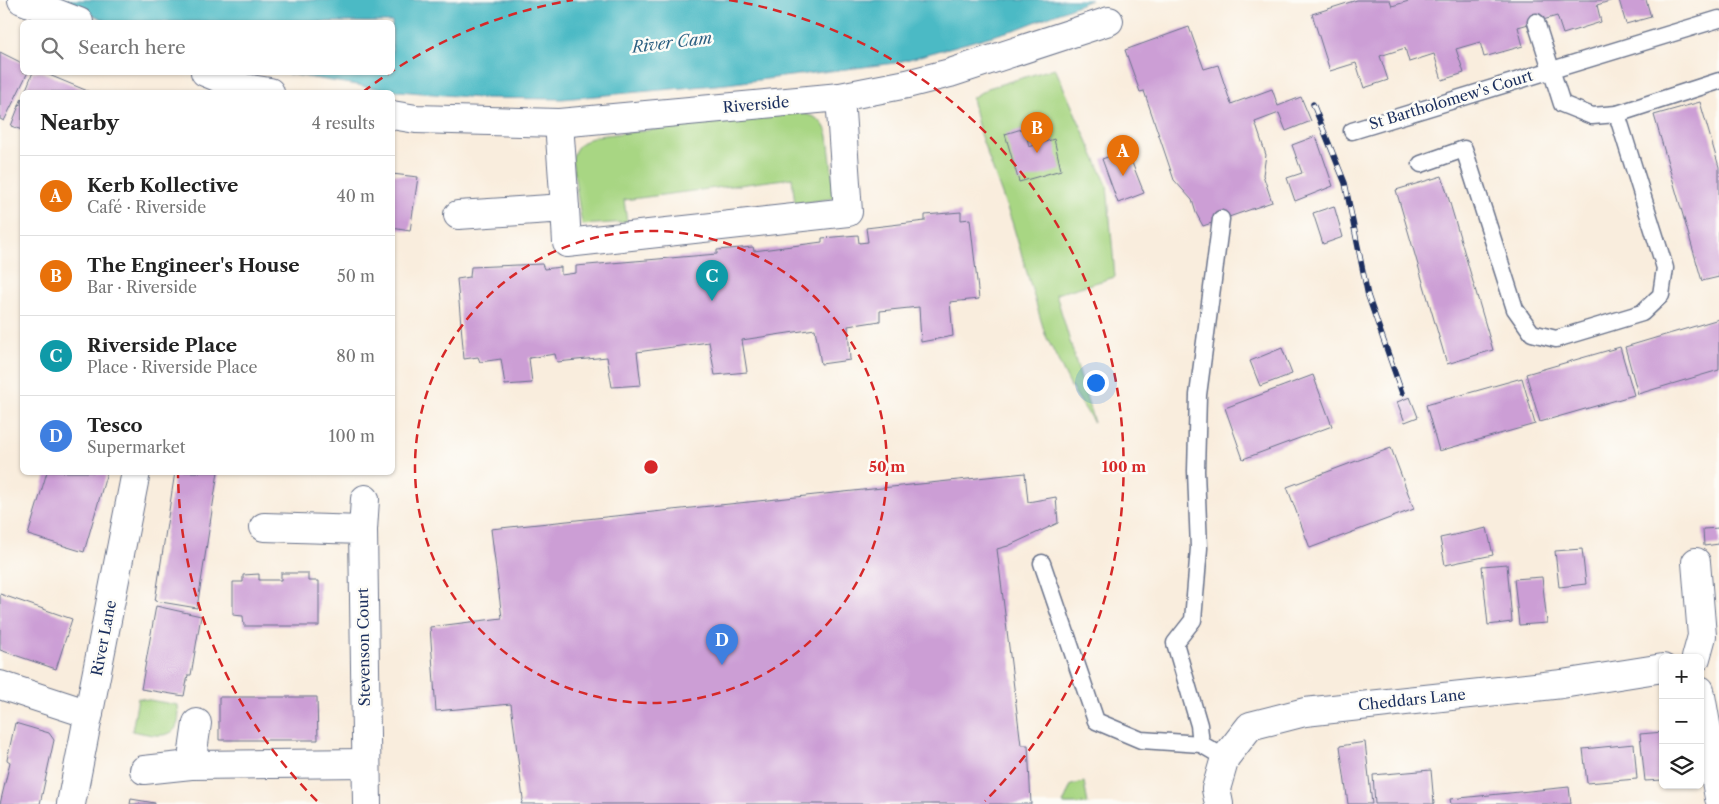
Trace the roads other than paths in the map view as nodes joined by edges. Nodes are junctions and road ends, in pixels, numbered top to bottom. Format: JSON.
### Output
{"nodes":[{"id":1,"x":22,"y":0,"type":"edge"},
{"id":2,"x":1719,"y":19,"type":"edge"},
{"id":3,"x":74,"y":20,"type":"edge"},
{"id":4,"x":1109,"y":21,"type":"dead end"},
{"id":5,"x":1536,"y":22,"type":"dead end"},
{"id":6,"x":1550,"y":70,"type":"junction"},
{"id":7,"x":212,"y":75,"type":"edge"},
{"id":8,"x":1719,"y":81,"type":"edge"},
{"id":9,"x":250,"y":90,"type":"edge"},
{"id":10,"x":840,"y":97,"type":"junction"},
{"id":11,"x":1617,"y":114,"type":"junction"},
{"id":12,"x":395,"y":115,"type":"edge"},
{"id":13,"x":558,"y":123,"type":"junction"},
{"id":14,"x":1352,"y":131,"type":"dead end"},
{"id":15,"x":1421,"y":164,"type":"dead end"},
{"id":16,"x":565,"y":208,"type":"junction"},
{"id":17,"x":458,"y":215,"type":"dead end"},
{"id":18,"x":1221,"y":219,"type":"dead end"},
{"id":19,"x":135,"y":475,"type":"edge"},
{"id":20,"x":365,"y":499,"type":"dead end"},
{"id":21,"x":264,"y":527,"type":"dead end"},
{"id":22,"x":363,"y":530,"type":"junction"},
{"id":23,"x":1696,"y":562,"type":"dead end"},
{"id":24,"x":1042,"y":563,"type":"dead end"},
{"id":25,"x":1697,"y":654,"type":"edge"},
{"id":26,"x":1659,"y":669,"type":"edge"},
{"id":27,"x":0,"y":685,"type":"edge"},
{"id":28,"x":1702,"y":699,"type":"edge"},
{"id":29,"x":89,"y":714,"type":"junction"},
{"id":30,"x":197,"y":723,"type":"dead end"},
{"id":31,"x":1201,"y":744,"type":"junction"},
{"id":32,"x":1225,"y":758,"type":"junction"},
{"id":33,"x":366,"y":763,"type":"junction"},
{"id":34,"x":192,"y":765,"type":"junction"},
{"id":35,"x":144,"y":770,"type":"dead end"},
{"id":36,"x":1719,"y":798,"type":"edge"},
{"id":37,"x":71,"y":804,"type":"edge"},
{"id":38,"x":367,"y":804,"type":"edge"},
{"id":39,"x":1219,"y":804,"type":"edge"}],
"edges":[{"from":1,"to":3,"type":"street"},
{"from":2,"to":6,"type":"lane","name":"St Bartholomew's Court"},
{"from":4,"to":10,"type":"street","name":"Riverside"},
{"from":5,"to":6,"type":"lane","name":"St Bartholomew's Court"},
{"from":6,"to":11,"type":"lane","name":"St Bartholomew's Court"},
{"from":6,"to":14,"type":"lane","name":"St Bartholomew's Court"},
{"from":7,"to":9,"type":"street"},
{"from":8,"to":11,"type":"lane","name":"St Bartholomew's Court"},
{"from":10,"to":13,"type":"street","name":"Riverside"},
{"from":10,"to":16,"type":"street"},
{"from":11,"to":15,"type":"lane"},
{"from":12,"to":13,"type":"street","name":"Riverside"},
{"from":13,"to":16,"type":"street"},
{"from":16,"to":17,"type":"street"},
{"from":18,"to":31,"type":"lane"},
{"from":19,"to":29,"type":"street","name":"River Lane"},
{"from":20,"to":22,"type":"street","name":"Stevenson Court"},
{"from":21,"to":22,"type":"street"},
{"from":22,"to":33,"type":"street","name":"Stevenson Court"},
{"from":23,"to":25,"type":"street"},
{"from":24,"to":31,"type":"lane"},
{"from":26,"to":32,"type":"street","name":"Cheddars Lane"},
{"from":27,"to":29,"type":"street"},
{"from":28,"to":36,"type":"street"},
{"from":29,"to":37,"type":"street","name":"River Lane"},
{"from":30,"to":34,"type":"street"},
{"from":31,"to":32,"type":"lane"},
{"from":32,"to":39,"type":"street","name":"Cheddars Lane"},
{"from":33,"to":34,"type":"street"},
{"from":33,"to":38,"type":"street","name":"Stevenson Court"},
{"from":34,"to":35,"type":"street"}]}
